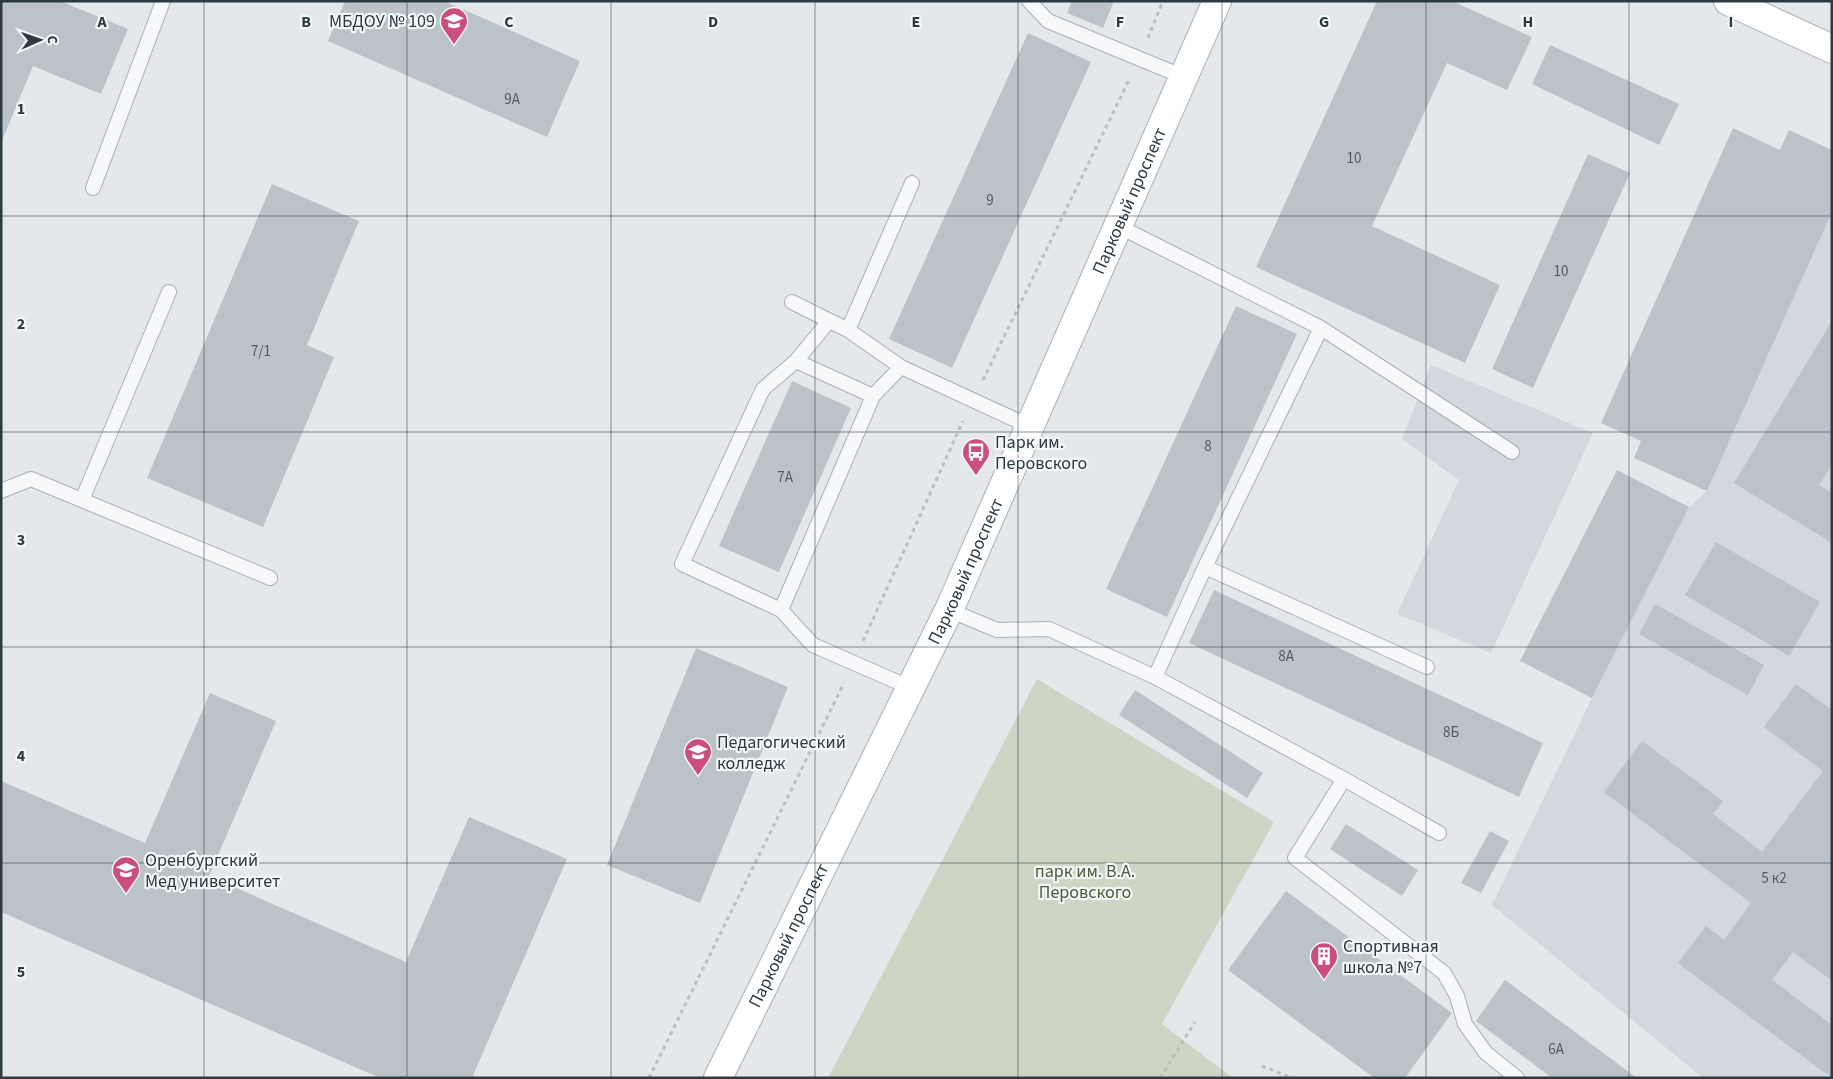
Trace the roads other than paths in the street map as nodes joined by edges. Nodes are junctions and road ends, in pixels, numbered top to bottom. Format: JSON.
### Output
{"nodes":[{"id":1,"x":163,"y":1,"type":"edge"},
{"id":2,"x":1029,"y":1,"type":"edge"},
{"id":3,"x":1217,"y":1,"type":"edge"},
{"id":4,"x":1728,"y":1,"type":"edge"},
{"id":5,"x":1832,"y":49,"type":"edge"},
{"id":6,"x":1184,"y":77,"type":"junction"},
{"id":7,"x":912,"y":183,"type":"dead end"},
{"id":8,"x":93,"y":188,"type":"dead end"},
{"id":9,"x":1118,"y":226,"type":"junction"},
{"id":10,"x":169,"y":292,"type":"dead end"},
{"id":11,"x":792,"y":302,"type":"dead end"},
{"id":12,"x":829,"y":321,"type":"junction"},
{"id":13,"x":1321,"y":328,"type":"junction"},
{"id":14,"x":848,"y":330,"type":"junction"},
{"id":15,"x":796,"y":361,"type":"junction"},
{"id":16,"x":901,"y":367,"type":"junction"},
{"id":17,"x":873,"y":396,"type":"junction"},
{"id":18,"x":1029,"y":426,"type":"junction"},
{"id":19,"x":1512,"y":452,"type":"dead end"},
{"id":20,"x":1,"y":491,"type":"edge"},
{"id":21,"x":82,"y":500,"type":"junction"},
{"id":22,"x":1205,"y":567,"type":"junction"},
{"id":23,"x":270,"y":578,"type":"dead end"},
{"id":24,"x":781,"y":610,"type":"junction"},
{"id":25,"x":949,"y":610,"type":"junction"},
{"id":26,"x":1427,"y":667,"type":"dead end"},
{"id":27,"x":1155,"y":677,"type":"junction"},
{"id":28,"x":911,"y":688,"type":"junction"},
{"id":29,"x":1344,"y":779,"type":"junction"},
{"id":30,"x":1439,"y":833,"type":"dead end"},
{"id":31,"x":718,"y":1078,"type":"edge"},
{"id":32,"x":1517,"y":1078,"type":"edge"}],
"edges":[{"from":1,"to":8,"type":"lane"},
{"from":2,"to":6,"type":"lane"},
{"from":3,"to":6,"type":"main road","name":"Парковый проспект"},
{"from":4,"to":5,"type":"main road"},
{"from":6,"to":9,"type":"main road","name":"Парковый проспект"},
{"from":7,"to":14,"type":"lane"},
{"from":9,"to":13,"type":"lane"},
{"from":9,"to":18,"type":"main road","name":"Парковый проспект"},
{"from":10,"to":21,"type":"lane"},
{"from":11,"to":12,"type":"lane"},
{"from":12,"to":14,"type":"lane"},
{"from":12,"to":15,"type":"lane"},
{"from":13,"to":19,"type":"lane"},
{"from":13,"to":22,"type":"lane"},
{"from":14,"to":16,"type":"lane"},
{"from":15,"to":17,"type":"lane"},
{"from":15,"to":24,"type":"lane"},
{"from":16,"to":17,"type":"lane"},
{"from":16,"to":18,"type":"lane"},
{"from":17,"to":24,"type":"lane"},
{"from":18,"to":25,"type":"main road","name":"Парковый проспект"},
{"from":20,"to":21,"type":"lane"},
{"from":21,"to":23,"type":"lane"},
{"from":22,"to":26,"type":"lane"},
{"from":22,"to":27,"type":"lane"},
{"from":24,"to":28,"type":"lane"},
{"from":25,"to":27,"type":"lane"},
{"from":25,"to":28,"type":"main road","name":"Парковый проспект"},
{"from":27,"to":29,"type":"lane"},
{"from":28,"to":31,"type":"main road","name":"Парковый проспект"},
{"from":29,"to":30,"type":"lane"},
{"from":29,"to":32,"type":"lane"}]}
